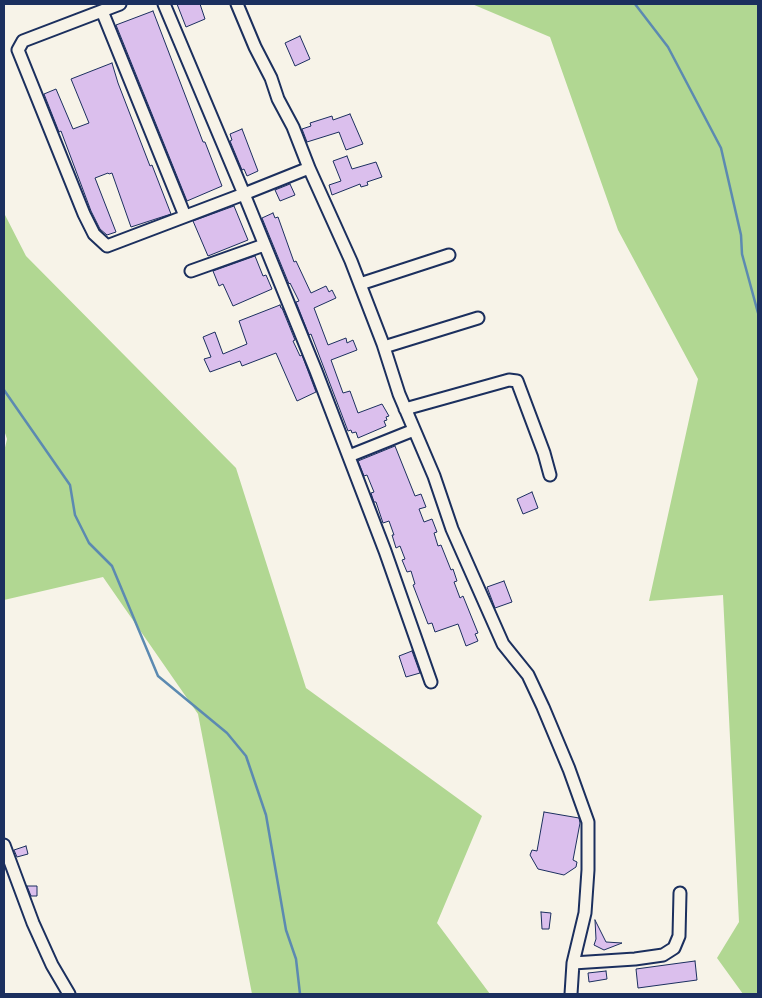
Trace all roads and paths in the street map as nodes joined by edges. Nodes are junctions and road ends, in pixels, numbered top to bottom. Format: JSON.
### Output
{"nodes":[{"id":1,"x":120,"y":4,"type":"edge"},
{"id":2,"x":164,"y":4,"type":"edge"},
{"id":3,"x":237,"y":4,"type":"edge"},
{"id":4,"x":102,"y":11,"type":"junction"},
{"id":5,"x":310,"y":168,"type":"junction"},
{"id":6,"x":244,"y":194,"type":"junction"},
{"id":7,"x":185,"y":216,"type":"junction"},
{"id":8,"x":264,"y":244,"type":"junction"},
{"id":9,"x":449,"y":256,"type":"dead end"},
{"id":10,"x":191,"y":270,"type":"dead end"},
{"id":11,"x":360,"y":284,"type":"junction"},
{"id":12,"x":478,"y":318,"type":"dead end"},
{"id":13,"x":384,"y":348,"type":"junction"},
{"id":14,"x":405,"y":409,"type":"junction"},
{"id":15,"x":414,"y":430,"type":"junction"},
{"id":16,"x":348,"y":456,"type":"junction"},
{"id":17,"x":550,"y":475,"type":"dead end"},
{"id":18,"x":431,"y":682,"type":"dead end"},
{"id":19,"x":4,"y":845,"type":"edge"},
{"id":20,"x":680,"y":893,"type":"dead end"},
{"id":21,"x":573,"y":963,"type":"junction"},
{"id":22,"x":69,"y":994,"type":"edge"},
{"id":23,"x":571,"y":994,"type":"edge"}],
"edges":[{"from":1,"to":4,"type":"street"},
{"from":2,"to":6,"type":"street"},
{"from":3,"to":5,"type":"street"},
{"from":4,"to":7,"type":"street"},
{"from":4,"to":7,"type":"street"},
{"from":5,"to":6,"type":"street"},
{"from":5,"to":11,"type":"street"},
{"from":6,"to":7,"type":"street"},
{"from":6,"to":8,"type":"street"},
{"from":8,"to":10,"type":"street"},
{"from":8,"to":16,"type":"street"},
{"from":9,"to":11,"type":"street"},
{"from":11,"to":13,"type":"street"},
{"from":12,"to":13,"type":"street"},
{"from":13,"to":14,"type":"street"},
{"from":14,"to":15,"type":"street"},
{"from":14,"to":17,"type":"street"},
{"from":15,"to":16,"type":"street"},
{"from":15,"to":21,"type":"street"},
{"from":16,"to":18,"type":"street"},
{"from":19,"to":22,"type":"street"},
{"from":20,"to":21,"type":"street"},
{"from":21,"to":23,"type":"street"}]}
